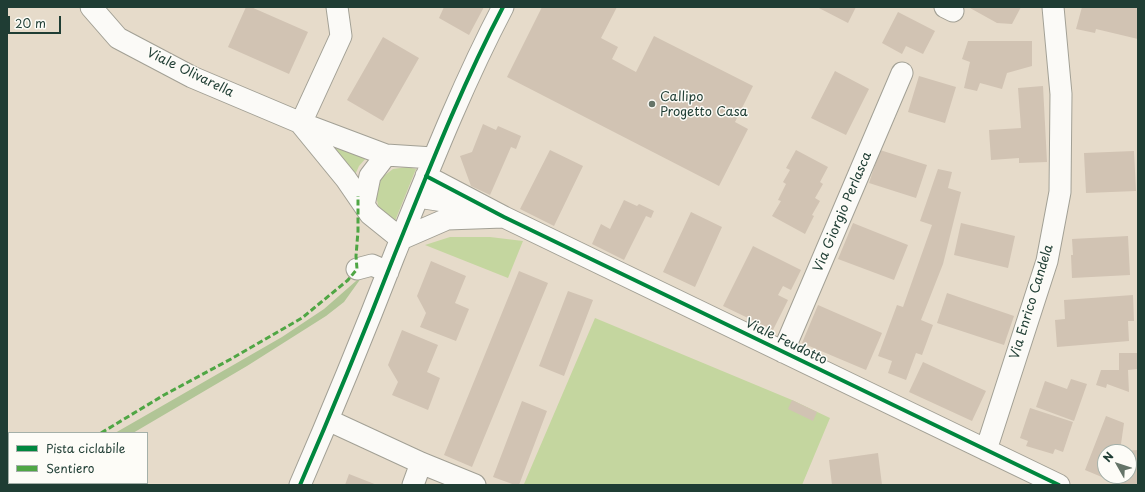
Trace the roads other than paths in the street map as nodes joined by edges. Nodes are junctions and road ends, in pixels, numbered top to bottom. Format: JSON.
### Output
{"nodes":[{"id":1,"x":92,"y":7,"type":"edge"},
{"id":2,"x":337,"y":7,"type":"edge"},
{"id":3,"x":503,"y":7,"type":"edge"},
{"id":4,"x":1053,"y":7,"type":"edge"},
{"id":5,"x":902,"y":73,"type":"dead end"},
{"id":6,"x":301,"y":123,"type":"junction"},
{"id":7,"x":386,"y":155,"type":"junction"},
{"id":8,"x":430,"y":167,"type":"junction"},
{"id":9,"x":418,"y":197,"type":"junction"},
{"id":10,"x":364,"y":205,"type":"junction"},
{"id":11,"x":495,"y":212,"type":"junction"},
{"id":12,"x":401,"y":240,"type":"junction"},
{"id":13,"x":357,"y":269,"type":"dead end"},
{"id":14,"x":388,"y":272,"type":"junction"},
{"id":15,"x":783,"y":352,"type":"junction"},
{"id":16,"x":328,"y":420,"type":"junction"},
{"id":17,"x":986,"y":450,"type":"junction"},
{"id":18,"x":421,"y":463,"type":"junction"},
{"id":19,"x":300,"y":485,"type":"edge"},
{"id":20,"x":413,"y":485,"type":"edge"},
{"id":21,"x":475,"y":485,"type":"edge"},
{"id":22,"x":1059,"y":485,"type":"edge"}],
"edges":[{"from":1,"to":6,"type":"street","name":"Viale Olivarella"},
{"from":2,"to":6,"type":"street"},
{"from":3,"to":8,"type":"street"},
{"from":4,"to":17,"type":"street","name":"Via Enrico Candela"},
{"from":5,"to":15,"type":"street","name":"Via Giorgio Perlasca"},
{"from":6,"to":7,"type":"street","name":"Viale Olivarella"},
{"from":6,"to":10,"type":"street","name":"Viale Olivarella"},
{"from":7,"to":8,"type":"street","name":"Viale Olivarella"},
{"from":7,"to":10,"type":"street"},
{"from":8,"to":9,"type":"street"},
{"from":8,"to":11,"type":"street","name":"Viale Feudotto"},
{"from":9,"to":11,"type":"street"},
{"from":9,"to":12,"type":"street"},
{"from":10,"to":12,"type":"street","name":"Viale Olivarella"},
{"from":11,"to":12,"type":"street"},
{"from":11,"to":15,"type":"street","name":"Viale Feudotto"},
{"from":12,"to":14,"type":"street"},
{"from":13,"to":14,"type":"street"},
{"from":14,"to":16,"type":"street"},
{"from":15,"to":17,"type":"street","name":"Viale Feudotto"},
{"from":16,"to":18,"type":"street"},
{"from":16,"to":19,"type":"street"},
{"from":17,"to":22,"type":"street","name":"Viale Feudotto"},
{"from":18,"to":20,"type":"street"},
{"from":18,"to":21,"type":"street"}]}
